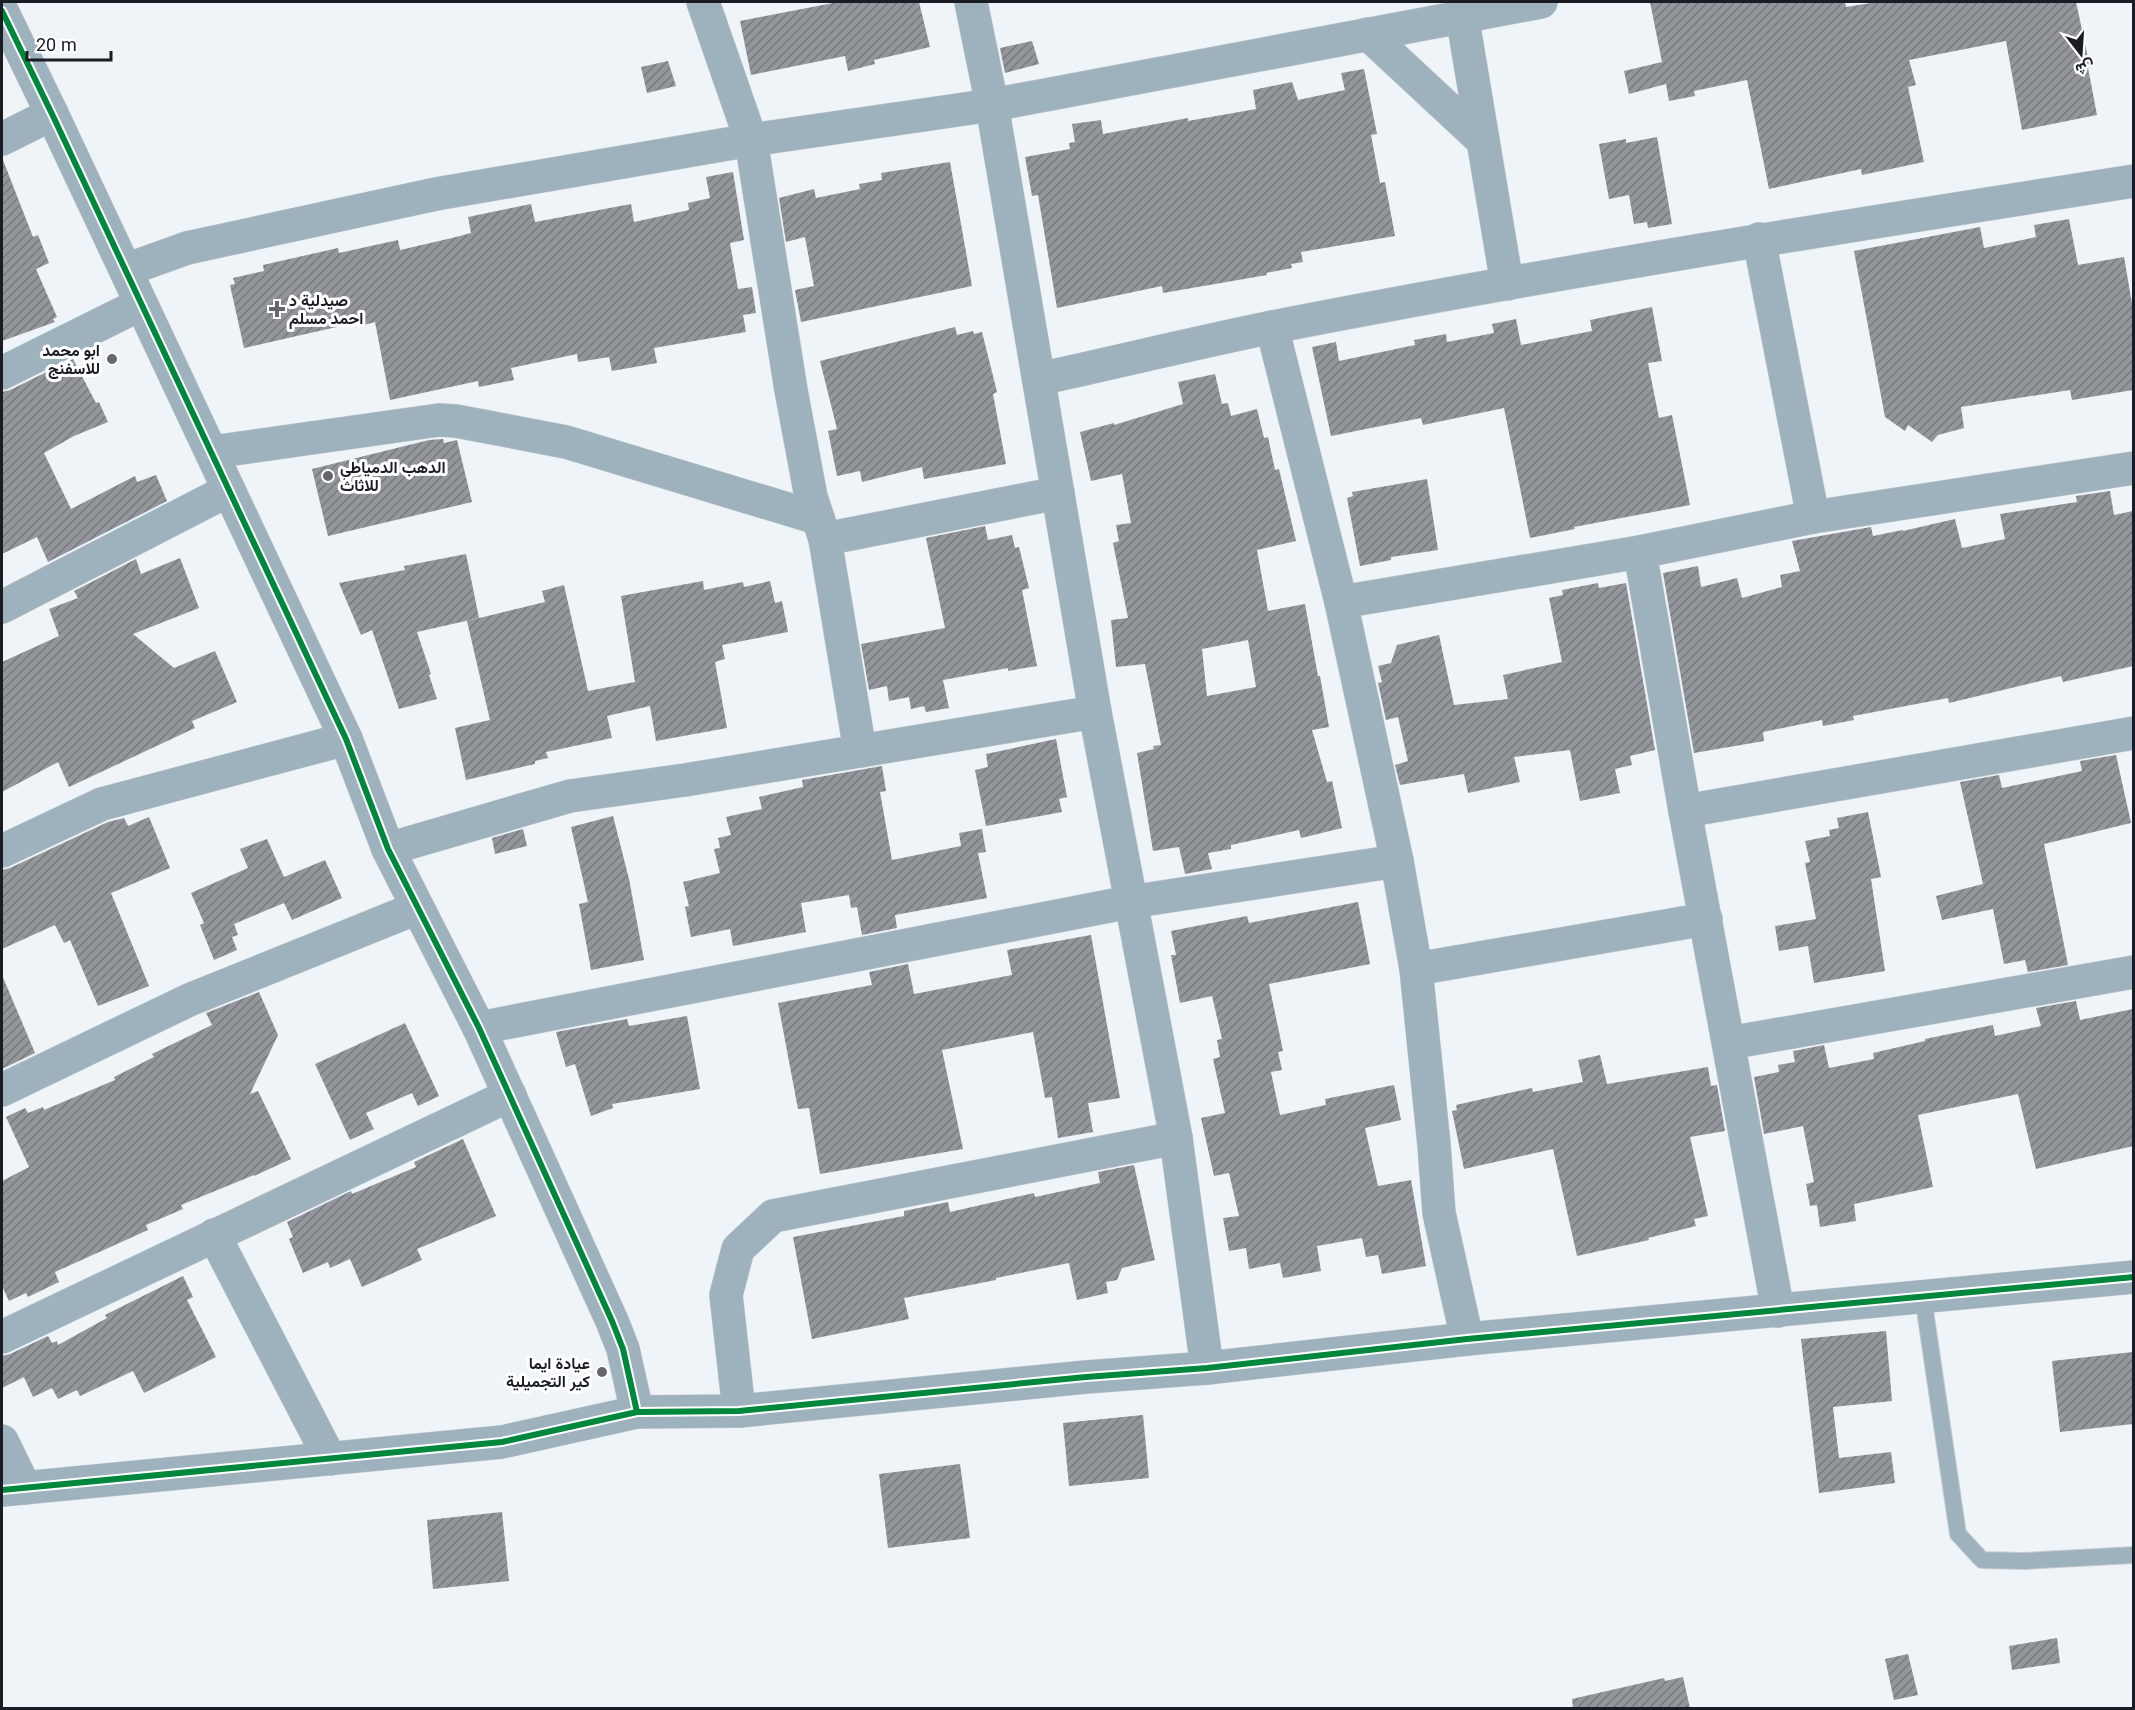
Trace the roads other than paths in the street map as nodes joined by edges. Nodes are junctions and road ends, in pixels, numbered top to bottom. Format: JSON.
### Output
{"nodes":[{"id":1,"x":703,"y":2,"type":"edge"},
{"id":2,"x":971,"y":2,"type":"edge"},
{"id":3,"x":1541,"y":2,"type":"edge"},
{"id":4,"x":2,"y":11,"type":"edge"},
{"id":5,"x":1462,"y":15,"type":"junction"},
{"id":6,"x":1368,"y":34,"type":"junction"},
{"id":7,"x":993,"y":105,"type":"junction"},
{"id":8,"x":52,"y":114,"type":"junction"},
{"id":9,"x":2,"y":139,"type":"edge"},
{"id":10,"x":751,"y":140,"type":"junction"},
{"id":11,"x":1483,"y":141,"type":"junction"},
{"id":12,"x":2133,"y":181,"type":"edge"},
{"id":13,"x":1759,"y":240,"type":"junction"},
{"id":14,"x":126,"y":270,"type":"junction"},
{"id":15,"x":1508,"y":284,"type":"junction"},
{"id":16,"x":141,"y":304,"type":"junction"},
{"id":17,"x":1272,"y":327,"type":"junction"},
{"id":18,"x":2,"y":373,"type":"edge"},
{"id":19,"x":1039,"y":379,"type":"junction"},
{"id":20,"x":212,"y":452,"type":"junction"},
{"id":21,"x":2133,"y":468,"type":"edge"},
{"id":22,"x":229,"y":490,"type":"junction"},
{"id":23,"x":1058,"y":493,"type":"junction"},
{"id":24,"x":1813,"y":517,"type":"junction"},
{"id":25,"x":821,"y":529,"type":"junction"},
{"id":26,"x":1640,"y":552,"type":"junction"},
{"id":27,"x":1341,"y":602,"type":"junction"},
{"id":28,"x":2,"y":607,"type":"edge"},
{"id":29,"x":1095,"y":712,"type":"junction"},
{"id":30,"x":2133,"y":733,"type":"edge"},
{"id":31,"x":346,"y":739,"type":"junction"},
{"id":32,"x":860,"y":750,"type":"junction"},
{"id":33,"x":1685,"y":811,"type":"junction"},
{"id":34,"x":388,"y":849,"type":"junction"},
{"id":35,"x":2,"y":851,"type":"edge"},
{"id":36,"x":1397,"y":861,"type":"junction"},
{"id":37,"x":1130,"y":902,"type":"junction"},
{"id":38,"x":417,"y":908,"type":"junction"},
{"id":39,"x":1706,"y":919,"type":"junction"},
{"id":40,"x":1416,"y":969,"type":"junction"},
{"id":41,"x":2133,"y":972,"type":"edge"},
{"id":42,"x":479,"y":1028,"type":"junction"},
{"id":43,"x":1729,"y":1043,"type":"junction"},
{"id":44,"x":2,"y":1090,"type":"edge"},
{"id":45,"x":510,"y":1095,"type":"junction"},
{"id":46,"x":1176,"y":1138,"type":"junction"},
{"id":47,"x":213,"y":1235,"type":"junction"},
{"id":48,"x":2133,"y":1277,"type":"edge"},
{"id":49,"x":1923,"y":1297,"type":"junction"},
{"id":50,"x":1778,"y":1311,"type":"junction"},
{"id":51,"x":2,"y":1337,"type":"edge"},
{"id":52,"x":1467,"y":1340,"type":"junction"},
{"id":53,"x":1207,"y":1368,"type":"junction"},
{"id":54,"x":739,"y":1411,"type":"junction"},
{"id":55,"x":637,"y":1412,"type":"junction"},
{"id":56,"x":2,"y":1442,"type":"edge"},
{"id":57,"x":330,"y":1459,"type":"junction"},
{"id":58,"x":13,"y":1489,"type":"edge"},
{"id":59,"x":2133,"y":1555,"type":"edge"}],
"edges":[{"from":1,"to":10,"type":"street"},
{"from":2,"to":7,"type":"street"},
{"from":3,"to":5,"type":"street"},
{"from":4,"to":8,"type":"street"},
{"from":5,"to":6,"type":"street"},
{"from":5,"to":11,"type":"street"},
{"from":6,"to":7,"type":"street"},
{"from":6,"to":11,"type":"street"},
{"from":7,"to":10,"type":"street"},
{"from":7,"to":19,"type":"street"},
{"from":8,"to":9,"type":"street"},
{"from":8,"to":14,"type":"street"},
{"from":10,"to":14,"type":"street"},
{"from":10,"to":25,"type":"street"},
{"from":11,"to":15,"type":"street"},
{"from":12,"to":13,"type":"street"},
{"from":13,"to":15,"type":"street"},
{"from":13,"to":24,"type":"street"},
{"from":14,"to":16,"type":"street"},
{"from":15,"to":17,"type":"street"},
{"from":16,"to":18,"type":"street"},
{"from":16,"to":20,"type":"street"},
{"from":17,"to":19,"type":"street"},
{"from":17,"to":27,"type":"street"},
{"from":19,"to":23,"type":"street"},
{"from":20,"to":22,"type":"street"},
{"from":20,"to":25,"type":"street"},
{"from":21,"to":24,"type":"street"},
{"from":22,"to":28,"type":"street"},
{"from":22,"to":31,"type":"street"},
{"from":23,"to":25,"type":"street"},
{"from":23,"to":29,"type":"street"},
{"from":24,"to":26,"type":"street"},
{"from":25,"to":32,"type":"street"},
{"from":26,"to":27,"type":"street"},
{"from":26,"to":33,"type":"street"},
{"from":27,"to":36,"type":"street"},
{"from":29,"to":32,"type":"street"},
{"from":29,"to":37,"type":"street"},
{"from":30,"to":33,"type":"street"},
{"from":31,"to":34,"type":"street"},
{"from":31,"to":35,"type":"street"},
{"from":32,"to":34,"type":"street"},
{"from":33,"to":39,"type":"street"},
{"from":34,"to":38,"type":"street"},
{"from":36,"to":37,"type":"street"},
{"from":36,"to":40,"type":"street"},
{"from":37,"to":42,"type":"street"},
{"from":37,"to":46,"type":"street"},
{"from":38,"to":42,"type":"street"},
{"from":38,"to":44,"type":"street"},
{"from":39,"to":40,"type":"street"},
{"from":39,"to":43,"type":"street"},
{"from":40,"to":52,"type":"street"},
{"from":41,"to":43,"type":"street"},
{"from":42,"to":45,"type":"street"},
{"from":43,"to":50,"type":"street"},
{"from":45,"to":47,"type":"street"},
{"from":45,"to":55,"type":"street"},
{"from":46,"to":53,"type":"street"},
{"from":46,"to":54,"type":"street"},
{"from":47,"to":51,"type":"street"},
{"from":47,"to":57,"type":"street"},
{"from":48,"to":49,"type":"street"},
{"from":49,"to":50,"type":"street"},
{"from":49,"to":59,"type":"lane"},
{"from":50,"to":52,"type":"street"},
{"from":52,"to":53,"type":"street"},
{"from":53,"to":54,"type":"street"},
{"from":54,"to":55,"type":"street"},
{"from":55,"to":57,"type":"street"},
{"from":56,"to":58,"type":"street"},
{"from":57,"to":58,"type":"street"}]}
